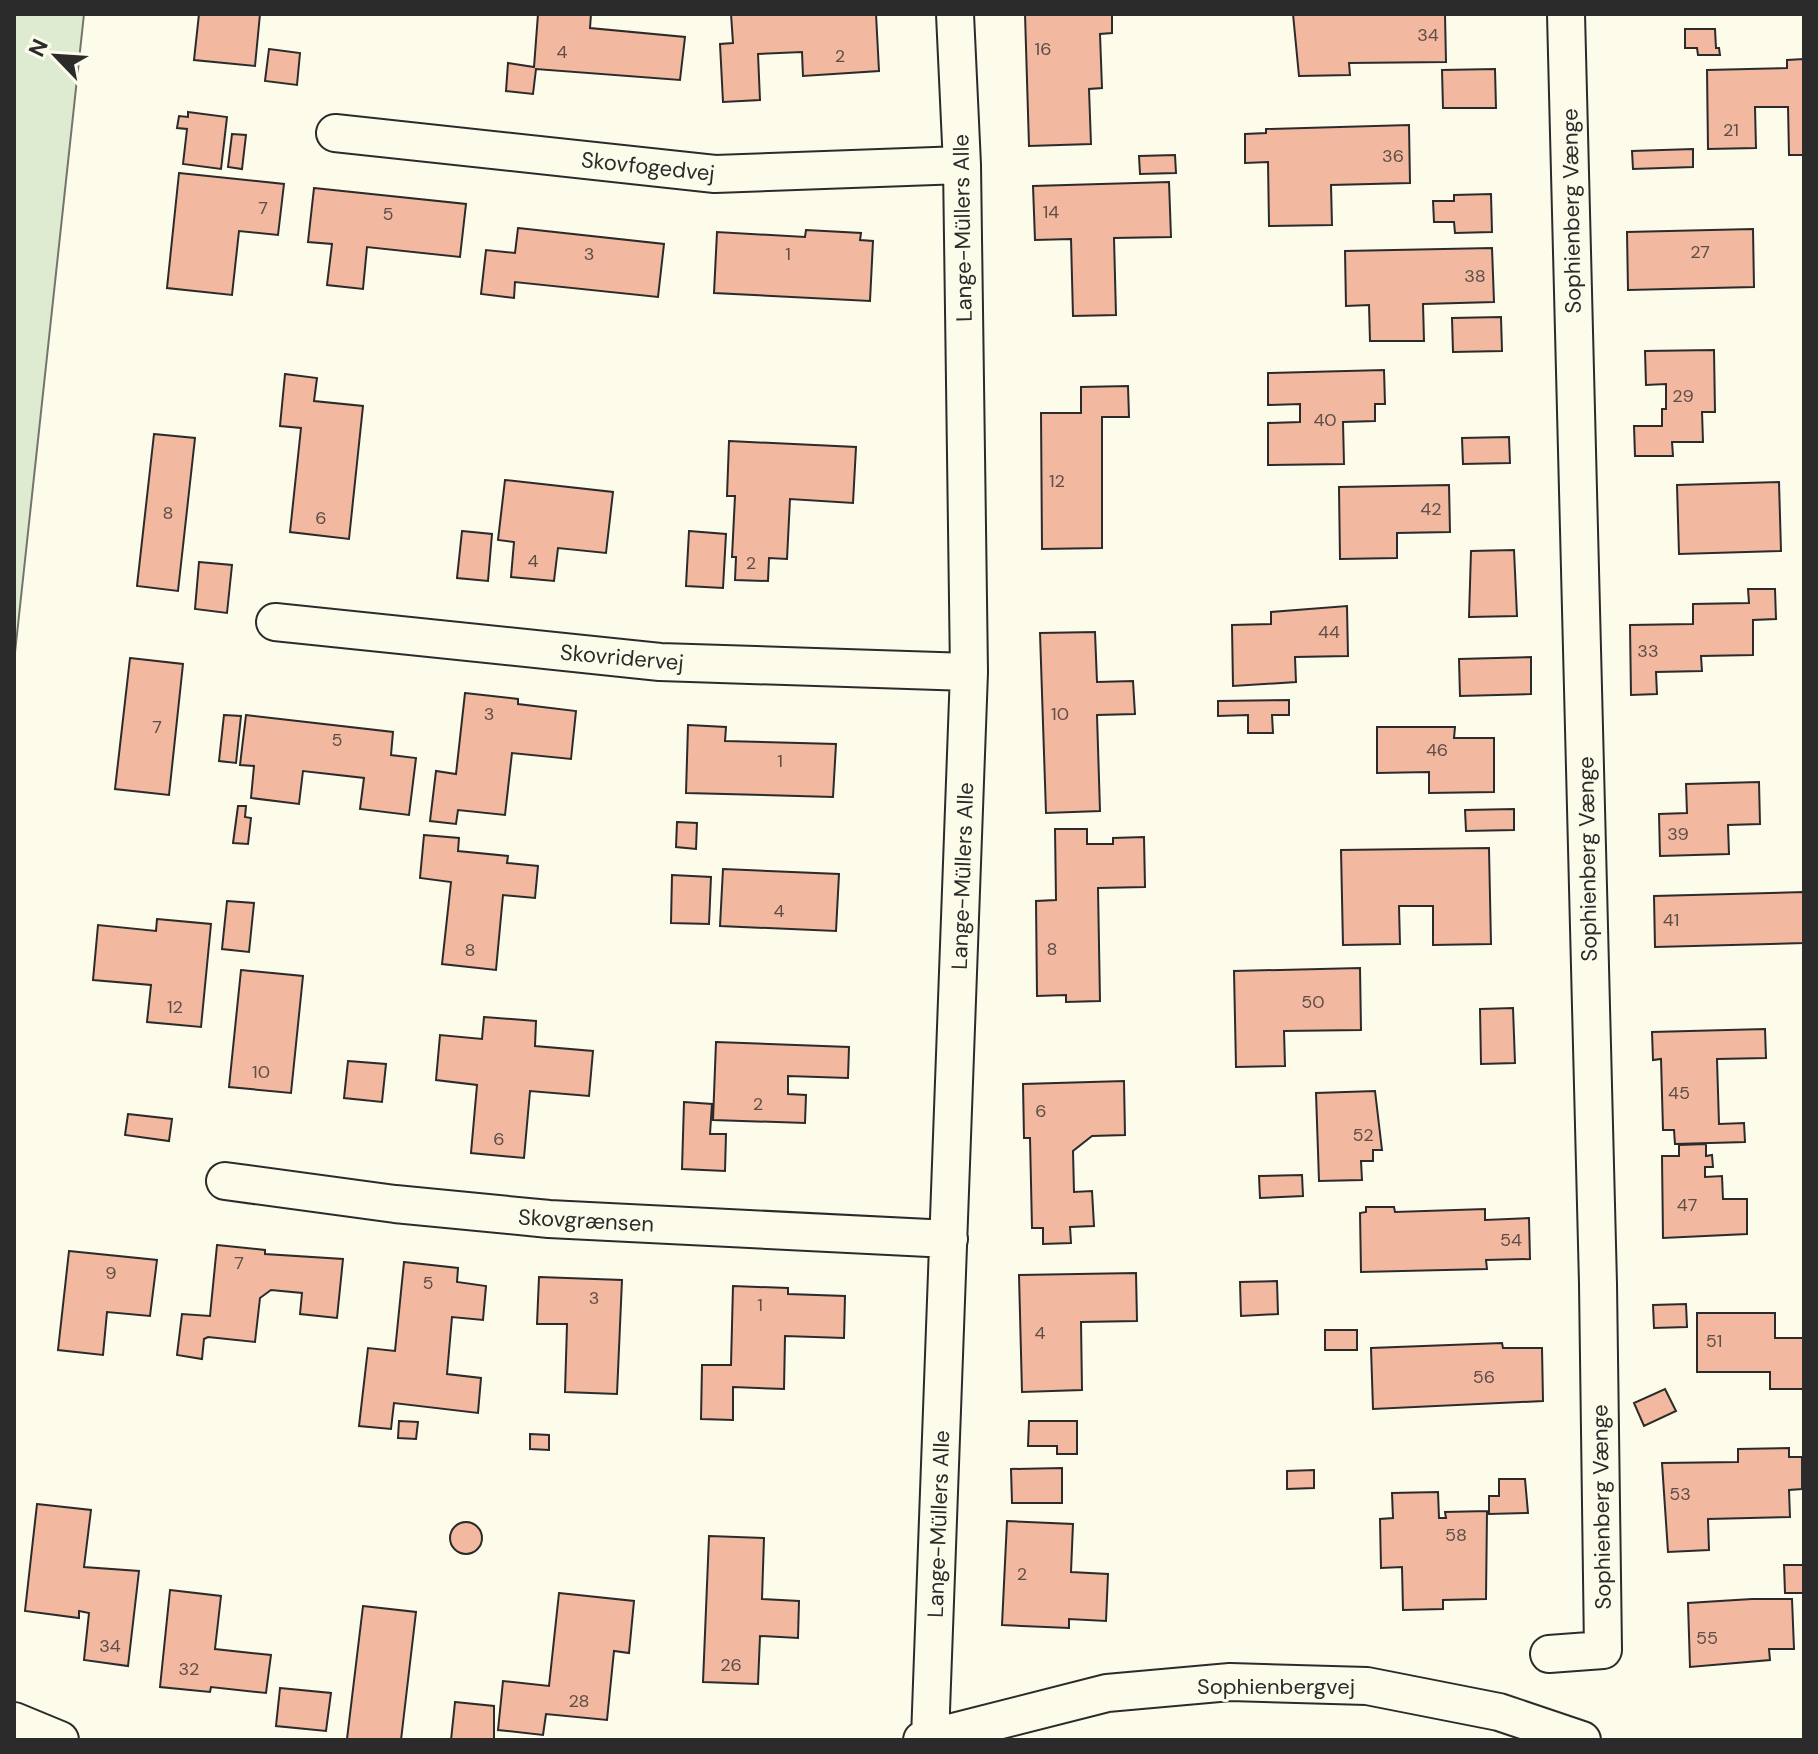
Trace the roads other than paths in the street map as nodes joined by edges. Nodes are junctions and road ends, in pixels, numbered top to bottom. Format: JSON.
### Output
{"nodes":[{"id":1,"x":955,"y":14,"type":"edge"},
{"id":2,"x":1566,"y":14,"type":"edge"},
{"id":3,"x":335,"y":133,"type":"dead end"},
{"id":4,"x":962,"y":165,"type":"junction"},
{"id":5,"x":275,"y":622,"type":"dead end"},
{"id":6,"x":969,"y":672,"type":"junction"},
{"id":7,"x":225,"y":1181,"type":"dead end"},
{"id":8,"x":949,"y":1239,"type":"junction"},
{"id":9,"x":1549,"y":1654,"type":"dead end"},
{"id":10,"x":14,"y":1721,"type":"edge"},
{"id":11,"x":926,"y":1739,"type":"edge"},
{"id":12,"x":60,"y":1740,"type":"edge"},
{"id":13,"x":1582,"y":1740,"type":"edge"}],
"edges":[{"from":1,"to":4,"type":"street","name":"Lange-Müllers Alle"},
{"from":2,"to":9,"type":"street","name":"Sophienberg Vænge"},
{"from":3,"to":4,"type":"street","name":"Skovfogedvej"},
{"from":4,"to":6,"type":"street","name":"Lange-Müllers Alle"},
{"from":5,"to":6,"type":"street","name":"Skovridervej"},
{"from":6,"to":8,"type":"street","name":"Lange-Müllers Alle"},
{"from":7,"to":8,"type":"street","name":"Skovgrænsen"},
{"from":8,"to":11,"type":"street","name":"Lange-Müllers Alle"},
{"from":10,"to":12,"type":"street"},
{"from":11,"to":13,"type":"street","name":"Sophienbergvej"}]}
